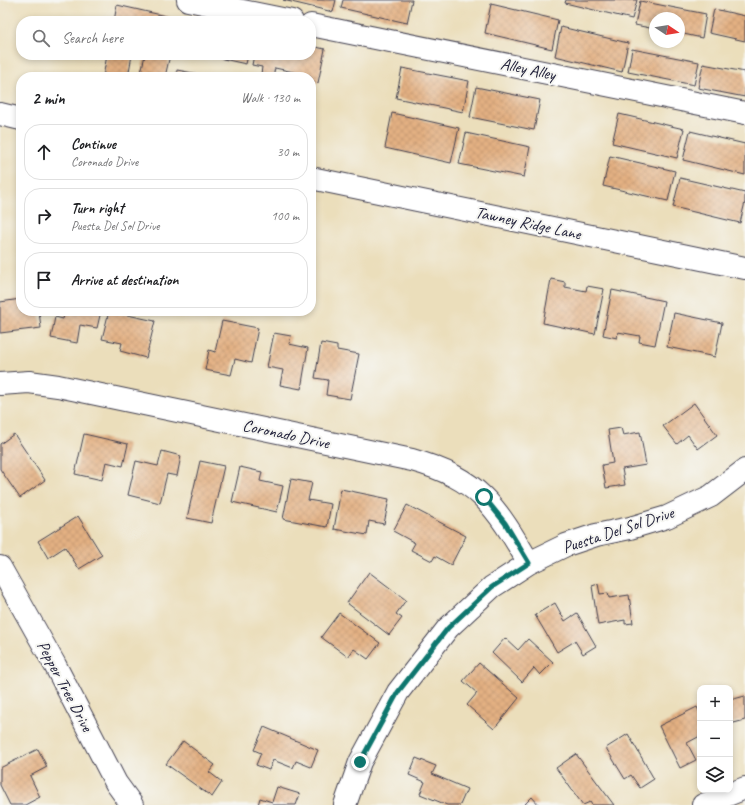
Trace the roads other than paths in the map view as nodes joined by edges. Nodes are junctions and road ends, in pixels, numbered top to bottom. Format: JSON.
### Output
{"nodes":[{"id":1,"x":188,"y":0,"type":"edge"},
{"id":2,"x":267,"y":16,"type":"edge"},
{"id":3,"x":316,"y":26,"type":"edge"},
{"id":4,"x":745,"y":113,"type":"edge"},
{"id":5,"x":0,"y":114,"type":"edge"},
{"id":6,"x":16,"y":117,"type":"edge"},
{"id":7,"x":316,"y":179,"type":"edge"},
{"id":8,"x":745,"y":268,"type":"edge"},
{"id":9,"x":0,"y":384,"type":"edge"},
{"id":10,"x":745,"y":470,"type":"edge"},
{"id":11,"x":529,"y":563,"type":"junction"},
{"id":12,"x":0,"y":566,"type":"edge"},
{"id":13,"x":745,"y":788,"type":"edge"},
{"id":14,"x":132,"y":805,"type":"edge"},
{"id":15,"x":345,"y":805,"type":"edge"},
{"id":16,"x":703,"y":805,"type":"edge"}],
"edges":[{"from":1,"to":2,"type":"street"},
{"from":3,"to":4,"type":"street","name":"Alley Alley"},
{"from":5,"to":6,"type":"street"},
{"from":7,"to":8,"type":"street","name":"Tawney Ridge Lane"},
{"from":9,"to":11,"type":"street","name":"Coronado Drive"},
{"from":10,"to":11,"type":"street","name":"Puesta Del Sol Drive"},
{"from":11,"to":15,"type":"street","name":"Puesta Del Sol Drive"},
{"from":12,"to":14,"type":"street","name":"Pepper Tree Drive"},
{"from":13,"to":16,"type":"street"}]}
